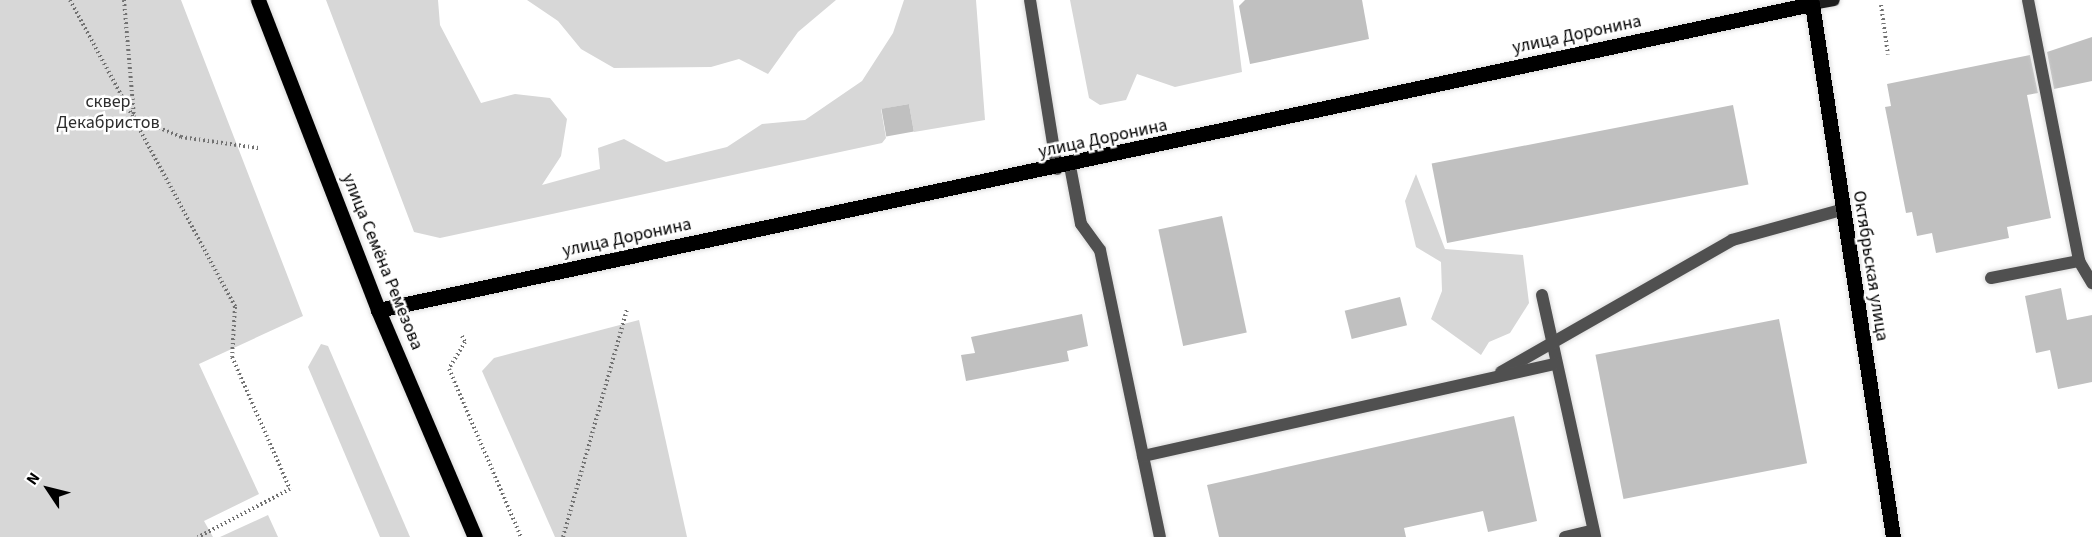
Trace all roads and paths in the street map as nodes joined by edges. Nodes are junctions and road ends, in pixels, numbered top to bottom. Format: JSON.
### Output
{"nodes":[{"id":1,"x":70,"y":0,"type":"edge"},
{"id":2,"x":124,"y":0,"type":"edge"},
{"id":3,"x":258,"y":0,"type":"edge"},
{"id":4,"x":1030,"y":0,"type":"edge"},
{"id":5,"x":1834,"y":0,"type":"edge"},
{"id":6,"x":2028,"y":0,"type":"edge"},
{"id":7,"x":1811,"y":2,"type":"edge"},
{"id":8,"x":1881,"y":5,"type":"dead end"},
{"id":9,"x":1888,"y":55,"type":"dead end"},
{"id":10,"x":134,"y":117,"type":"junction"},
{"id":11,"x":258,"y":148,"type":"dead end"},
{"id":12,"x":1064,"y":167,"type":"junction"},
{"id":13,"x":1841,"y":210,"type":"junction"},
{"id":14,"x":2079,"y":261,"type":"junction"},
{"id":15,"x":1992,"y":278,"type":"dead end"},
{"id":16,"x":2092,"y":283,"type":"edge"},
{"id":17,"x":1542,"y":295,"type":"dead end"},
{"id":18,"x":627,"y":309,"type":"dead end"},
{"id":19,"x":378,"y":310,"type":"junction"},
{"id":20,"x":462,"y":336,"type":"dead end"},
{"id":21,"x":1552,"y":344,"type":"junction"},
{"id":22,"x":1556,"y":364,"type":"junction"},
{"id":23,"x":1490,"y":379,"type":"junction"},
{"id":24,"x":1143,"y":456,"type":"junction"},
{"id":25,"x":1593,"y":534,"type":"edge"},
{"id":26,"x":198,"y":537,"type":"edge"},
{"id":27,"x":475,"y":537,"type":"edge"},
{"id":28,"x":521,"y":537,"type":"edge"},
{"id":29,"x":563,"y":537,"type":"edge"},
{"id":30,"x":1160,"y":537,"type":"edge"},
{"id":31,"x":1565,"y":537,"type":"edge"},
{"id":32,"x":1893,"y":537,"type":"edge"}],
"edges":[{"from":1,"to":10,"type":"path"},
{"from":2,"to":10,"type":"path"},
{"from":3,"to":19,"type":"main road","name":"улица Семёна Ремезова"},
{"from":4,"to":12,"type":"street"},
{"from":5,"to":7,"type":"main road","name":"улица Доронина"},
{"from":6,"to":14,"type":"street"},
{"from":7,"to":12,"type":"main road","name":"улица Доронина"},
{"from":7,"to":13,"type":"main road","name":"Октябрьская улица"},
{"from":8,"to":9,"type":"path"},
{"from":10,"to":11,"type":"path"},
{"from":10,"to":26,"type":"path"},
{"from":12,"to":19,"type":"main road","name":"улица Доронина"},
{"from":12,"to":24,"type":"street"},
{"from":13,"to":21,"type":"street"},
{"from":13,"to":32,"type":"main road","name":"Октябрьская улица"},
{"from":14,"to":15,"type":"street"},
{"from":14,"to":16,"type":"street"},
{"from":17,"to":21,"type":"street"},
{"from":18,"to":29,"type":"path"},
{"from":19,"to":27,"type":"main road","name":"улица Семёна Ремезова"},
{"from":20,"to":28,"type":"path"},
{"from":21,"to":22,"type":"street"},
{"from":21,"to":23,"type":"street"},
{"from":22,"to":23,"type":"street"},
{"from":22,"to":25,"type":"street"},
{"from":23,"to":24,"type":"street"},
{"from":24,"to":30,"type":"street"},
{"from":25,"to":31,"type":"street"}]}
